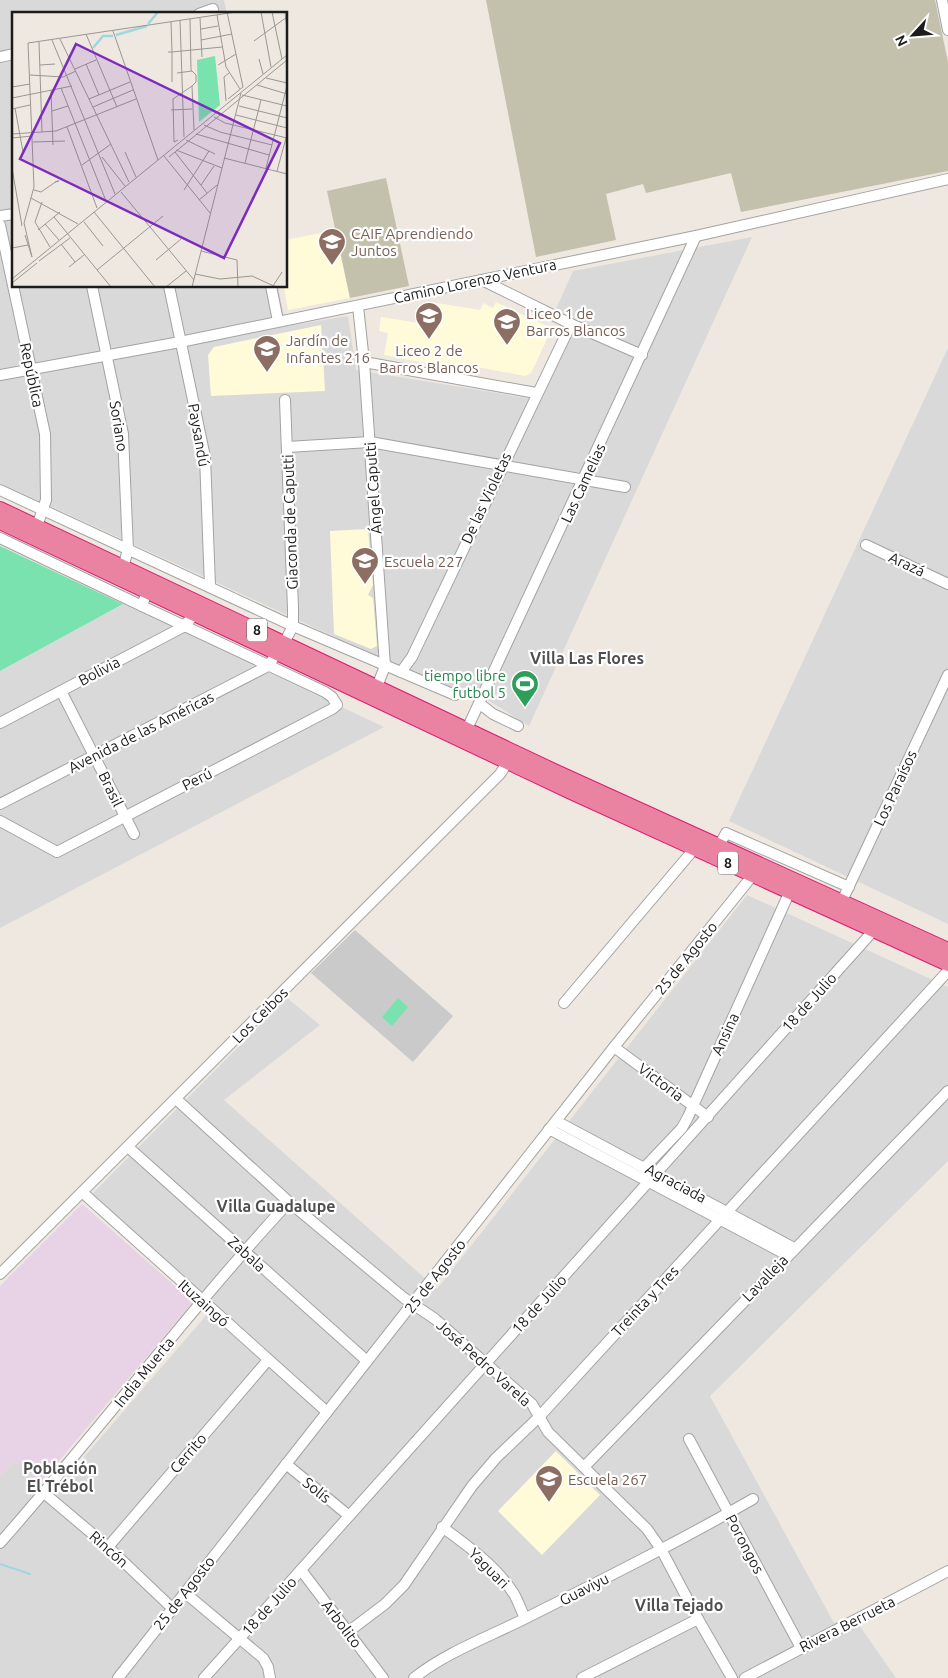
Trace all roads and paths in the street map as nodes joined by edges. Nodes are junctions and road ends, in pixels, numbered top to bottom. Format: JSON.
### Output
{"nodes":[{"id":1,"x":942,"y":0,"type":"edge"},
{"id":2,"x":948,"y":30,"type":"edge"},
{"id":3,"x":948,"y":179,"type":"edge"},
{"id":4,"x":0,"y":225,"type":"edge"},
{"id":5,"x":696,"y":236,"type":"junction"},
{"id":6,"x":482,"y":280,"type":"junction"},
{"id":7,"x":12,"y":281,"type":"edge"},
{"id":8,"x":14,"y":288,"type":"edge"},
{"id":9,"x":92,"y":288,"type":"edge"},
{"id":10,"x":169,"y":288,"type":"edge"},
{"id":11,"x":271,"y":288,"type":"edge"},
{"id":12,"x":358,"y":306,"type":"junction"},
{"id":13,"x":278,"y":322,"type":"junction"},
{"id":14,"x":571,"y":324,"type":"junction"},
{"id":15,"x":180,"y":342,"type":"junction"},
{"id":16,"x":642,"y":355,"type":"junction"},
{"id":17,"x":106,"y":356,"type":"junction"},
{"id":18,"x":364,"y":362,"type":"junction"},
{"id":19,"x":31,"y":369,"type":"junction"},
{"id":20,"x":0,"y":375,"type":"edge"},
{"id":21,"x":536,"y":392,"type":"junction"},
{"id":22,"x":285,"y":400,"type":"dead end"},
{"id":23,"x":370,"y":442,"type":"junction"},
{"id":24,"x":287,"y":447,"type":"junction"},
{"id":25,"x":501,"y":466,"type":"junction"},
{"id":26,"x":584,"y":480,"type":"junction"},
{"id":27,"x":625,"y":486,"type":"dead end"},
{"id":28,"x":0,"y":490,"type":"edge"},
{"id":29,"x":0,"y":508,"type":"edge"},
{"id":30,"x":44,"y":509,"type":"junction"},
{"id":31,"x":0,"y":522,"type":"edge"},
{"id":32,"x":37,"y":526,"type":"junction"},
{"id":33,"x":0,"y":538,"type":"edge"},
{"id":34,"x":866,"y":545,"type":"dead end"},
{"id":35,"x":128,"y":550,"type":"junction"},
{"id":36,"x":123,"y":567,"type":"junction"},
{"id":37,"x":948,"y":584,"type":"edge"},
{"id":38,"x":210,"y":586,"type":"junction"},
{"id":39,"x":147,"y":592,"type":"junction"},
{"id":40,"x":142,"y":606,"type":"junction"},
{"id":41,"x":195,"y":614,"type":"junction"},
{"id":42,"x":293,"y":626,"type":"junction"},
{"id":43,"x":183,"y":627,"type":"junction"},
{"id":44,"x":281,"y":648,"type":"junction"},
{"id":45,"x":268,"y":666,"type":"junction"},
{"id":46,"x":385,"y":666,"type":"junction"},
{"id":47,"x":401,"y":672,"type":"junction"},
{"id":48,"x":948,"y":675,"type":"edge"},
{"id":49,"x":61,"y":691,"type":"junction"},
{"id":50,"x":375,"y":692,"type":"junction"},
{"id":51,"x":455,"y":695,"type":"dead end"},
{"id":52,"x":480,"y":704,"type":"junction"},
{"id":53,"x":0,"y":723,"type":"edge"},
{"id":54,"x":518,"y":726,"type":"dead end"},
{"id":55,"x":468,"y":729,"type":"junction"},
{"id":56,"x":94,"y":756,"type":"junction"},
{"id":57,"x":511,"y":757,"type":"junction"},
{"id":58,"x":0,"y":804,"type":"edge"},
{"id":59,"x":124,"y":817,"type":"junction"},
{"id":60,"x":0,"y":821,"type":"edge"},
{"id":61,"x":134,"y":834,"type":"dead end"},
{"id":62,"x":720,"y":846,"type":"junction"},
{"id":63,"x":695,"y":848,"type":"junction"},
{"id":64,"x":753,"y":875,"type":"junction"},
{"id":65,"x":849,"y":887,"type":"junction"},
{"id":66,"x":790,"y":891,"type":"junction"},
{"id":67,"x":842,"y":901,"type":"junction"},
{"id":68,"x":874,"y":930,"type":"junction"},
{"id":69,"x":948,"y":950,"type":"edge"},
{"id":70,"x":948,"y":964,"type":"edge"},
{"id":71,"x":948,"y":971,"type":"edge"},
{"id":72,"x":564,"y":1003,"type":"dead end"},
{"id":73,"x":614,"y":1047,"type":"junction"},
{"id":74,"x":948,"y":1091,"type":"edge"},
{"id":75,"x":176,"y":1099,"type":"junction"},
{"id":76,"x":692,"y":1106,"type":"junction"},
{"id":77,"x":708,"y":1116,"type":"junction"},
{"id":78,"x":553,"y":1125,"type":"junction"},
{"id":79,"x":128,"y":1147,"type":"junction"},
{"id":80,"x":645,"y":1166,"type":"junction"},
{"id":81,"x":656,"y":1173,"type":"junction"},
{"id":82,"x":648,"y":1181,"type":"junction"},
{"id":83,"x":82,"y":1192,"type":"junction"},
{"id":84,"x":289,"y":1202,"type":"junction"},
{"id":85,"x":728,"y":1211,"type":"junction"},
{"id":86,"x":720,"y":1219,"type":"junction"},
{"id":87,"x":244,"y":1252,"type":"junction"},
{"id":88,"x":791,"y":1252,"type":"junction"},
{"id":89,"x":0,"y":1274,"type":"edge"},
{"id":90,"x":202,"y":1301,"type":"junction"},
{"id":91,"x":413,"y":1304,"type":"junction"},
{"id":92,"x":268,"y":1360,"type":"junction"},
{"id":93,"x":367,"y":1361,"type":"junction"},
{"id":94,"x":487,"y":1363,"type":"junction"},
{"id":95,"x":327,"y":1412,"type":"junction"},
{"id":96,"x":539,"y":1417,"type":"junction"},
{"id":97,"x":689,"y":1439,"type":"dead end"},
{"id":98,"x":286,"y":1464,"type":"junction"},
{"id":99,"x":584,"y":1467,"type":"junction"},
{"id":100,"x":44,"y":1493,"type":"junction"},
{"id":101,"x":753,"y":1499,"type":"dead end"},
{"id":102,"x":728,"y":1513,"type":"junction"},
{"id":103,"x":348,"y":1515,"type":"junction"},
{"id":104,"x":442,"y":1527,"type":"junction"},
{"id":105,"x":0,"y":1543,"type":"edge"},
{"id":106,"x":108,"y":1547,"type":"junction"},
{"id":107,"x":661,"y":1549,"type":"junction"},
{"id":108,"x":301,"y":1570,"type":"junction"},
{"id":109,"x":948,"y":1571,"type":"edge"},
{"id":110,"x":184,"y":1592,"type":"junction"},
{"id":111,"x":172,"y":1608,"type":"junction"},
{"id":112,"x":525,"y":1618,"type":"junction"},
{"id":113,"x":698,"y":1619,"type":"junction"},
{"id":114,"x":348,"y":1632,"type":"junction"},
{"id":115,"x":240,"y":1637,"type":"junction"},
{"id":116,"x":801,"y":1648,"type":"junction"},
{"id":117,"x":764,"y":1673,"type":"edge"},
{"id":118,"x":118,"y":1678,"type":"edge"},
{"id":119,"x":204,"y":1678,"type":"edge"},
{"id":120,"x":270,"y":1678,"type":"edge"},
{"id":121,"x":383,"y":1678,"type":"edge"},
{"id":122,"x":414,"y":1678,"type":"edge"},
{"id":123,"x":582,"y":1678,"type":"edge"},
{"id":124,"x":732,"y":1678,"type":"edge"},
{"id":125,"x":745,"y":1678,"type":"edge"}],
"edges":[{"from":1,"to":2,"type":"street"},
{"from":3,"to":5,"type":"street","name":"Camino Lorenzo Ventura"},
{"from":4,"to":7,"type":"street","name":"República"},
{"from":5,"to":6,"type":"street","name":"Camino Lorenzo Ventura"},
{"from":5,"to":16,"type":"street","name":"Las Camelias"},
{"from":6,"to":12,"type":"street","name":"Camino Lorenzo Ventura"},
{"from":6,"to":14,"type":"street"},
{"from":8,"to":19,"type":"street","name":"República"},
{"from":9,"to":17,"type":"street","name":"Soriano"},
{"from":10,"to":15,"type":"street","name":"Paysandú"},
{"from":11,"to":13,"type":"street"},
{"from":12,"to":13,"type":"street","name":"Camino Lorenzo Ventura"},
{"from":12,"to":18,"type":"street","name":"Ángel Caputti"},
{"from":13,"to":15,"type":"street","name":"Camino Lorenzo Ventura"},
{"from":14,"to":16,"type":"street"},
{"from":14,"to":21,"type":"street","name":"De las Violetas"},
{"from":15,"to":17,"type":"street","name":"Camino Lorenzo Ventura"},
{"from":15,"to":38,"type":"street","name":"Paysandú"},
{"from":16,"to":26,"type":"street","name":"Las Camelias"},
{"from":17,"to":19,"type":"street","name":"Camino Lorenzo Ventura"},
{"from":17,"to":35,"type":"street","name":"Soriano"},
{"from":18,"to":21,"type":"street"},
{"from":18,"to":23,"type":"street","name":"Ángel Caputti"},
{"from":19,"to":20,"type":"street","name":"Camino Lorenzo Ventura"},
{"from":19,"to":30,"type":"street","name":"República"},
{"from":21,"to":25,"type":"street","name":"De las Violetas"},
{"from":22,"to":24,"type":"street","name":"Giaconda de Caputti"},
{"from":23,"to":24,"type":"street"},
{"from":23,"to":25,"type":"street"},
{"from":23,"to":46,"type":"street","name":"Ángel Caputti"},
{"from":24,"to":42,"type":"street","name":"Giaconda de Caputti"},
{"from":25,"to":26,"type":"street"},
{"from":25,"to":47,"type":"street","name":"De las Violetas"},
{"from":26,"to":27,"type":"street"},
{"from":26,"to":52,"type":"street","name":"Las Camelias"},
{"from":28,"to":30,"type":"street"},
{"from":29,"to":32,"type":"highway","number":"8"},
{"from":30,"to":32,"type":"street","name":"República"},
{"from":30,"to":35,"type":"street"},
{"from":31,"to":39,"type":"highway","number":"8"},
{"from":32,"to":36,"type":"highway","number":"8"},
{"from":33,"to":40,"type":"street"},
{"from":34,"to":37,"type":"street","name":"Arazá"},
{"from":35,"to":36,"type":"street","name":"Soriano"},
{"from":35,"to":38,"type":"street"},
{"from":36,"to":44,"type":"highway","number":"8"},
{"from":38,"to":42,"type":"street"},
{"from":39,"to":40,"type":"street"},
{"from":39,"to":41,"type":"highway","number":"8"},
{"from":40,"to":43,"type":"street"},
{"from":41,"to":43,"type":"street","name":"Bolivia"},
{"from":41,"to":44,"type":"highway","number":"8"},
{"from":42,"to":44,"type":"street","name":"Giaconda de Caputti"},
{"from":42,"to":46,"type":"street"},
{"from":43,"to":45,"type":"street"},
{"from":43,"to":49,"type":"street","name":"Bolivia"},
{"from":44,"to":45,"type":"street","name":"Avenida de las Américas"},
{"from":44,"to":50,"type":"highway","number":"8"},
{"from":45,"to":56,"type":"street","name":"Avenida de las Américas"},
{"from":45,"to":59,"type":"street","name":"Perú"},
{"from":46,"to":47,"type":"street"},
{"from":46,"to":50,"type":"street","name":"Ángel Caputti"},
{"from":47,"to":51,"type":"street"},
{"from":48,"to":65,"type":"street","name":"Los Paraísos"},
{"from":49,"to":53,"type":"street","name":"Bolivia"},
{"from":49,"to":56,"type":"street","name":"Brasil"},
{"from":50,"to":55,"type":"highway","number":"8"},
{"from":50,"to":57,"type":"highway","number":"8"},
{"from":52,"to":54,"type":"street"},
{"from":52,"to":55,"type":"street","name":"Las Camelias"},
{"from":55,"to":57,"type":"highway","number":"8"},
{"from":56,"to":58,"type":"street","name":"Avenida de las Américas"},
{"from":56,"to":59,"type":"street","name":"Brasil"},
{"from":57,"to":62,"type":"highway","number":"8"},
{"from":57,"to":63,"type":"highway","number":"8"},
{"from":57,"to":75,"type":"street","name":"Los Ceibos"},
{"from":59,"to":60,"type":"street","name":"Perú"},
{"from":59,"to":61,"type":"street","name":"Brasil"},
{"from":62,"to":65,"type":"street"},
{"from":62,"to":67,"type":"highway","number":"8"},
{"from":63,"to":64,"type":"highway","number":"8"},
{"from":63,"to":72,"type":"street"},
{"from":64,"to":66,"type":"highway","number":"8"},
{"from":64,"to":73,"type":"street","name":"25 de Agosto"},
{"from":65,"to":67,"type":"street","name":"Los Paraísos"},
{"from":66,"to":68,"type":"highway","number":"8"},
{"from":66,"to":76,"type":"street","name":"Ansina"},
{"from":67,"to":69,"type":"highway","number":"8"},
{"from":68,"to":70,"type":"highway","number":"8"},
{"from":68,"to":77,"type":"street","name":"18 de Julio"},
{"from":71,"to":85,"type":"street","name":"Treinta y Tres"},
{"from":73,"to":76,"type":"street","name":"Victoria"},
{"from":73,"to":78,"type":"street","name":"25 de Agosto"},
{"from":74,"to":88,"type":"street","name":"Lavalleja"},
{"from":75,"to":79,"type":"street","name":"Los Ceibos"},
{"from":75,"to":84,"type":"street","name":"José Pedro Varela"},
{"from":76,"to":77,"type":"street","name":"Victoria"},
{"from":76,"to":80,"type":"street","name":"Ansina"},
{"from":77,"to":81,"type":"street","name":"18 de Julio"},
{"from":78,"to":80,"type":"street","name":"Agraciada"},
{"from":78,"to":82,"type":"street","name":"Agraciada"},
{"from":78,"to":91,"type":"street","name":"25 de Agosto"},
{"from":79,"to":83,"type":"street","name":"Los Ceibos"},
{"from":79,"to":87,"type":"street","name":"Zabala"},
{"from":80,"to":81,"type":"street","name":"Agraciada"},
{"from":81,"to":82,"type":"street","name":"18 de Julio"},
{"from":81,"to":85,"type":"street","name":"Agraciada"},
{"from":82,"to":86,"type":"street","name":"Agraciada"},
{"from":82,"to":94,"type":"street","name":"18 de Julio"},
{"from":83,"to":89,"type":"street","name":"Los Ceibos"},
{"from":83,"to":90,"type":"street","name":"Ituzaingó"},
{"from":84,"to":87,"type":"street","name":"India Muerta"},
{"from":84,"to":91,"type":"street","name":"José Pedro Varela"},
{"from":85,"to":86,"type":"street","name":"Treinta y Tres"},
{"from":85,"to":88,"type":"street","name":"Agraciada"},
{"from":86,"to":88,"type":"street","name":"Agraciada"},
{"from":86,"to":96,"type":"street","name":"Treinta y Tres"},
{"from":87,"to":90,"type":"street","name":"India Muerta"},
{"from":87,"to":93,"type":"street","name":"Zabala"},
{"from":88,"to":99,"type":"street","name":"Lavalleja"},
{"from":90,"to":92,"type":"street","name":"Ituzaingó"},
{"from":90,"to":100,"type":"street","name":"India Muerta"},
{"from":91,"to":93,"type":"street","name":"25 de Agosto"},
{"from":91,"to":94,"type":"street","name":"José Pedro Varela"},
{"from":92,"to":95,"type":"street","name":"Ituzaingó"},
{"from":92,"to":106,"type":"street","name":"Cerrito"},
{"from":93,"to":95,"type":"street","name":"25 de Agosto"},
{"from":94,"to":96,"type":"street","name":"José Pedro Varela"},
{"from":94,"to":103,"type":"street","name":"18 de Julio"},
{"from":95,"to":98,"type":"street","name":"25 de Agosto"},
{"from":96,"to":99,"type":"street","name":"José Pedro Varela"},
{"from":96,"to":104,"type":"street","name":"Treinta y Tres"},
{"from":97,"to":102,"type":"street","name":"Porongos"},
{"from":98,"to":103,"type":"street","name":"Solís"},
{"from":98,"to":110,"type":"street","name":"25 de Agosto"},
{"from":99,"to":107,"type":"street","name":"José Pedro Varela"},
{"from":100,"to":105,"type":"street","name":"India Muerta"},
{"from":100,"to":106,"type":"street","name":"Rincón"},
{"from":101,"to":102,"type":"street","name":"Guaviyu"},
{"from":102,"to":107,"type":"street","name":"Guaviyu"},
{"from":102,"to":116,"type":"street","name":"Porongos"},
{"from":103,"to":108,"type":"street","name":"18 de Julio"},
{"from":104,"to":112,"type":"street","name":"Yaguari"},
{"from":104,"to":114,"type":"street","name":"Treinta y Tres"},
{"from":106,"to":111,"type":"street","name":"Rincón"},
{"from":107,"to":112,"type":"street","name":"Guaviyu"},
{"from":107,"to":113,"type":"street","name":"José Pedro Varela"},
{"from":108,"to":114,"type":"street","name":"Arbolito"},
{"from":108,"to":115,"type":"street","name":"18 de Julio"},
{"from":109,"to":116,"type":"street","name":"Rivera Berrueta"},
{"from":110,"to":111,"type":"street","name":"25 de Agosto"},
{"from":110,"to":115,"type":"street"},
{"from":111,"to":118,"type":"street","name":"25 de Agosto"},
{"from":112,"to":122,"type":"street","name":"Guaviyu"},
{"from":113,"to":123,"type":"street"},
{"from":113,"to":124,"type":"street","name":"José Pedro Varela"},
{"from":114,"to":121,"type":"street","name":"Arbolito"},
{"from":115,"to":119,"type":"street","name":"18 de Julio"},
{"from":115,"to":120,"type":"street"},
{"from":116,"to":117,"type":"street","name":"Rivera Berrueta"},
{"from":117,"to":125,"type":"street","name":"Rivera Berrueta"}]}
